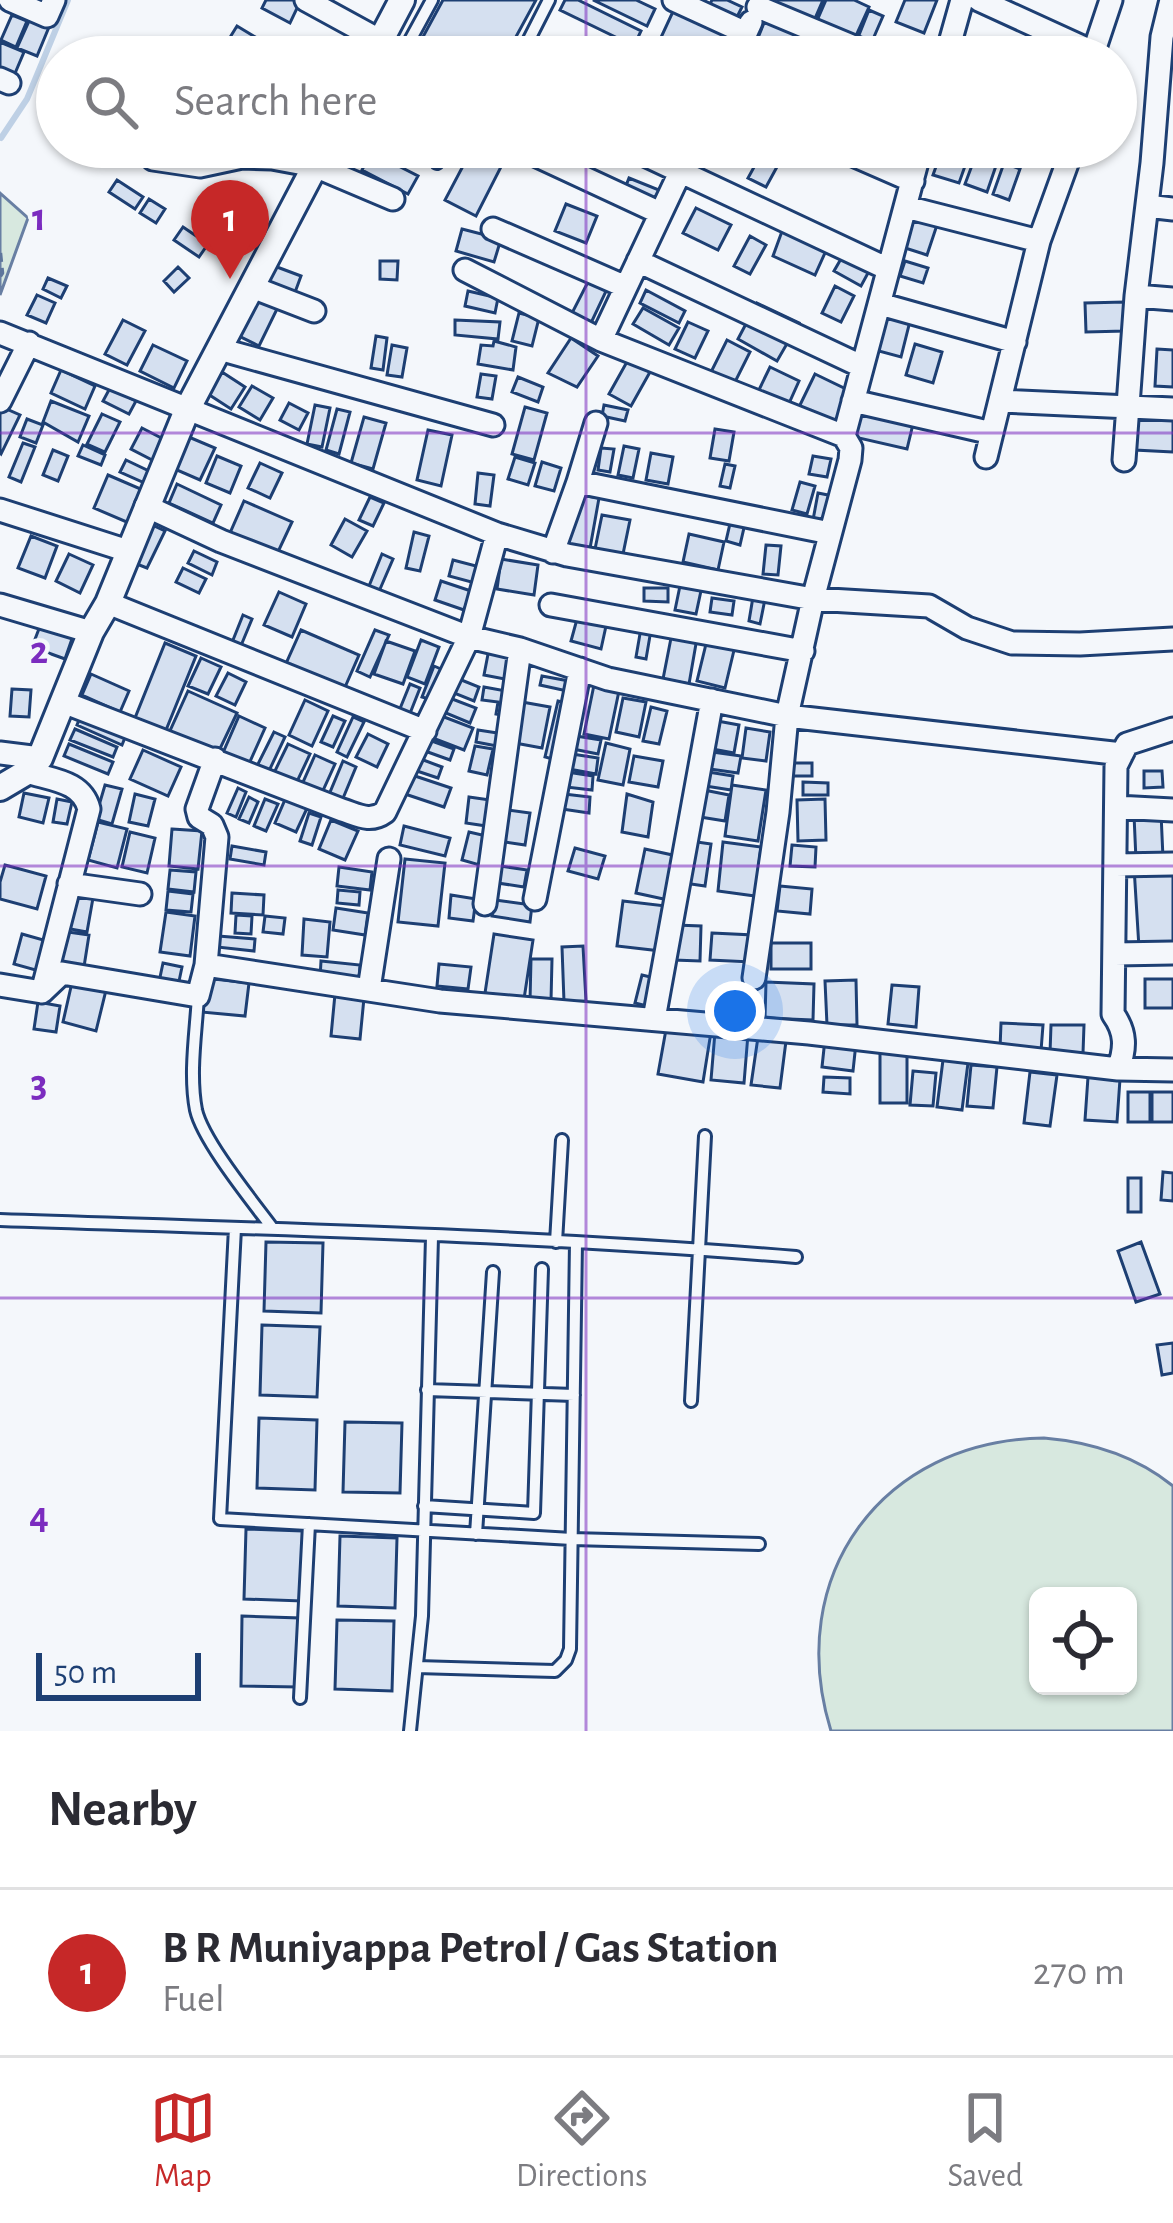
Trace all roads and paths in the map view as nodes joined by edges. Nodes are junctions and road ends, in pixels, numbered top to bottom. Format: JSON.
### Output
{"nodes":[{"id":1,"x":10,"y":0,"type":"edge"},
{"id":2,"x":54,"y":0,"type":"edge"},
{"id":3,"x":306,"y":0,"type":"edge"},
{"id":4,"x":402,"y":0,"type":"edge"},
{"id":5,"x":432,"y":0,"type":"edge"},
{"id":6,"x":549,"y":0,"type":"edge"},
{"id":7,"x":674,"y":0,"type":"edge"},
{"id":8,"x":962,"y":0,"type":"edge"},
{"id":9,"x":979,"y":0,"type":"edge"},
{"id":10,"x":1111,"y":0,"type":"edge"},
{"id":11,"x":760,"y":4,"type":"edge"},
{"id":12,"x":1171,"y":4,"type":"edge"},
{"id":13,"x":746,"y":33,"type":"junction"},
{"id":14,"x":361,"y":36,"type":"edge"},
{"id":15,"x":390,"y":36,"type":"edge"},
{"id":16,"x":399,"y":36,"type":"edge"},
{"id":17,"x":531,"y":36,"type":"edge"},
{"id":18,"x":745,"y":36,"type":"edge"},
{"id":19,"x":831,"y":36,"type":"edge"},
{"id":20,"x":952,"y":36,"type":"edge"},
{"id":21,"x":1054,"y":36,"type":"edge"},
{"id":22,"x":1099,"y":36,"type":"edge"},
{"id":23,"x":1164,"y":113,"type":"edge"},
{"id":24,"x":314,"y":168,"type":"edge"},
{"id":25,"x":340,"y":168,"type":"edge"},
{"id":26,"x":563,"y":168,"type":"edge"},
{"id":27,"x":672,"y":168,"type":"edge"},
{"id":28,"x":682,"y":168,"type":"edge"},
{"id":29,"x":883,"y":168,"type":"edge"},
{"id":30,"x":916,"y":168,"type":"edge"},
{"id":31,"x":1065,"y":168,"type":"edge"},
{"id":32,"x":680,"y":172,"type":"junction"},
{"id":33,"x":913,"y":181,"type":"junction"},
{"id":34,"x":393,"y":200,"type":"dead end"},
{"id":35,"x":1147,"y":206,"type":"junction"},
{"id":36,"x":906,"y":207,"type":"junction"},
{"id":37,"x":1173,"y":209,"type":"edge"},
{"id":38,"x":661,"y":214,"type":"junction"},
{"id":39,"x":493,"y":229,"type":"dead end"},
{"id":40,"x":1039,"y":242,"type":"junction"},
{"id":41,"x":0,"y":253,"type":"edge"},
{"id":42,"x":638,"y":261,"type":"junction"},
{"id":43,"x":888,"y":269,"type":"junction"},
{"id":44,"x":465,"y":270,"type":"dead end"},
{"id":45,"x":0,"y":276,"type":"edge"},
{"id":46,"x":252,"y":287,"type":"junction"},
{"id":47,"x":626,"y":287,"type":"junction"},
{"id":48,"x":1136,"y":296,"type":"junction"},
{"id":49,"x":1173,"y":299,"type":"edge"},
{"id":50,"x":880,"y":304,"type":"junction"},
{"id":51,"x":314,"y":311,"type":"dead end"},
{"id":52,"x":0,"y":333,"type":"edge"},
{"id":53,"x":601,"y":340,"type":"junction"},
{"id":54,"x":1015,"y":342,"type":"junction"},
{"id":55,"x":29,"y":344,"type":"junction"},
{"id":56,"x":219,"y":349,"type":"junction"},
{"id":57,"x":861,"y":366,"type":"junction"},
{"id":58,"x":0,"y":401,"type":"edge"},
{"id":59,"x":853,"y":401,"type":"junction"},
{"id":60,"x":1000,"y":401,"type":"junction"},
{"id":61,"x":1127,"y":406,"type":"junction"},
{"id":62,"x":1173,"y":409,"type":"edge"},
{"id":63,"x":187,"y":410,"type":"junction"},
{"id":64,"x":596,"y":423,"type":"dead end"},
{"id":65,"x":493,"y":425,"type":"dead end"},
{"id":66,"x":992,"y":433,"type":"junction"},
{"id":67,"x":844,"y":436,"type":"junction"},
{"id":68,"x":986,"y":457,"type":"dead end"},
{"id":69,"x":1124,"y":460,"type":"dead end"},
{"id":70,"x":578,"y":482,"type":"junction"},
{"id":71,"x":146,"y":506,"type":"junction"},
{"id":72,"x":0,"y":510,"type":"edge"},
{"id":73,"x":830,"y":533,"type":"junction"},
{"id":74,"x":497,"y":534,"type":"junction"},
{"id":75,"x":128,"y":551,"type":"junction"},
{"id":76,"x":553,"y":551,"type":"junction"},
{"id":77,"x":813,"y":599,"type":"junction"},
{"id":78,"x":108,"y":603,"type":"junction"},
{"id":79,"x":551,"y":604,"type":"dead end"},
{"id":80,"x":0,"y":605,"type":"edge"},
{"id":81,"x":92,"y":632,"type":"junction"},
{"id":82,"x":469,"y":637,"type":"junction"},
{"id":83,"x":1173,"y":639,"type":"edge"},
{"id":84,"x":520,"y":649,"type":"junction"},
{"id":85,"x":803,"y":651,"type":"junction"},
{"id":86,"x":580,"y":669,"type":"junction"},
{"id":87,"x":712,"y":700,"type":"junction"},
{"id":88,"x":63,"y":702,"type":"junction"},
{"id":89,"x":787,"y":716,"type":"junction"},
{"id":90,"x":1173,"y":729,"type":"edge"},
{"id":91,"x":425,"y":731,"type":"junction"},
{"id":92,"x":0,"y":753,"type":"edge"},
{"id":93,"x":1122,"y":754,"type":"junction"},
{"id":94,"x":215,"y":759,"type":"junction"},
{"id":95,"x":33,"y":765,"type":"junction"},
{"id":96,"x":0,"y":788,"type":"edge"},
{"id":97,"x":1116,"y":807,"type":"junction"},
{"id":98,"x":1173,"y":810,"type":"edge"},
{"id":99,"x":388,"y":859,"type":"dead end"},
{"id":100,"x":1173,"y":864,"type":"edge"},
{"id":101,"x":1116,"y":865,"type":"junction"},
{"id":102,"x":69,"y":884,"type":"junction"},
{"id":103,"x":140,"y":894,"type":"dead end"},
{"id":104,"x":535,"y":899,"type":"dead end"},
{"id":105,"x":485,"y":904,"type":"dead end"},
{"id":106,"x":1173,"y":953,"type":"edge"},
{"id":107,"x":1115,"y":954,"type":"junction"},
{"id":108,"x":206,"y":965,"type":"junction"},
{"id":109,"x":754,"y":978,"type":"dead end"},
{"id":110,"x":0,"y":986,"type":"edge"},
{"id":111,"x":369,"y":989,"type":"junction"},
{"id":112,"x":42,"y":992,"type":"junction"},
{"id":113,"x":198,"y":996,"type":"junction"},
{"id":114,"x":654,"y":1019,"type":"junction"},
{"id":115,"x":1118,"y":1069,"type":"junction"},
{"id":116,"x":1173,"y":1070,"type":"edge"},
{"id":117,"x":705,"y":1136,"type":"dead end"},
{"id":118,"x":562,"y":1140,"type":"dead end"},
{"id":119,"x":0,"y":1220,"type":"edge"},
{"id":120,"x":236,"y":1228,"type":"junction"},
{"id":121,"x":273,"y":1229,"type":"junction"},
{"id":122,"x":432,"y":1237,"type":"junction"},
{"id":123,"x":556,"y":1242,"type":"junction"},
{"id":124,"x":576,"y":1244,"type":"junction"},
{"id":125,"x":698,"y":1249,"type":"junction"},
{"id":126,"x":796,"y":1257,"type":"dead end"},
{"id":127,"x":542,"y":1269,"type":"dead end"},
{"id":128,"x":493,"y":1272,"type":"dead end"},
{"id":129,"x":427,"y":1390,"type":"junction"},
{"id":130,"x":488,"y":1393,"type":"junction"},
{"id":131,"x":537,"y":1394,"type":"junction"},
{"id":132,"x":574,"y":1395,"type":"junction"},
{"id":133,"x":691,"y":1401,"type":"dead end"},
{"id":134,"x":424,"y":1506,"type":"junction"},
{"id":135,"x":478,"y":1510,"type":"junction"},
{"id":136,"x":309,"y":1524,"type":"junction"},
{"id":137,"x":424,"y":1532,"type":"junction"},
{"id":138,"x":476,"y":1534,"type":"junction"},
{"id":139,"x":572,"y":1539,"type":"junction"},
{"id":140,"x":759,"y":1544,"type":"dead end"},
{"id":141,"x":417,"y":1667,"type":"junction"},
{"id":142,"x":300,"y":1698,"type":"dead end"},
{"id":143,"x":410,"y":1731,"type":"edge"}],
"edges":[{"from":1,"to":2,"type":"street"},
{"from":3,"to":14,"type":"street"},
{"from":4,"to":15,"type":"street"},
{"from":5,"to":16,"type":"lane"},
{"from":6,"to":17,"type":"lane"},
{"from":7,"to":13,"type":"street"},
{"from":8,"to":20,"type":"street"},
{"from":9,"to":21,"type":"street"},
{"from":10,"to":22,"type":"street"},
{"from":11,"to":13,"type":"street"},
{"from":11,"to":19,"type":"street"},
{"from":12,"to":23,"type":"street"},
{"from":13,"to":18,"type":"street"},
{"from":23,"to":35,"type":"street"},
{"from":24,"to":46,"type":"street"},
{"from":25,"to":34,"type":"street"},
{"from":26,"to":38,"type":"street"},
{"from":27,"to":32,"type":"street"},
{"from":28,"to":32,"type":"street"},
{"from":29,"to":33,"type":"street"},
{"from":30,"to":33,"type":"street"},
{"from":31,"to":40,"type":"street"},
{"from":32,"to":38,"type":"street"},
{"from":32,"to":43,"type":"street"},
{"from":33,"to":36,"type":"street"},
{"from":35,"to":37,"type":"street"},
{"from":35,"to":48,"type":"street"},
{"from":36,"to":40,"type":"street"},
{"from":36,"to":43,"type":"street"},
{"from":38,"to":42,"type":"street"},
{"from":39,"to":47,"type":"street"},
{"from":40,"to":54,"type":"street"},
{"from":41,"to":45,"type":"path"},
{"from":42,"to":47,"type":"street"},
{"from":42,"to":57,"type":"street"},
{"from":43,"to":50,"type":"street"},
{"from":44,"to":53,"type":"street"},
{"from":46,"to":51,"type":"street"},
{"from":46,"to":56,"type":"street"},
{"from":47,"to":53,"type":"street"},
{"from":48,"to":49,"type":"street"},
{"from":48,"to":61,"type":"street"},
{"from":50,"to":54,"type":"street"},
{"from":50,"to":57,"type":"street"},
{"from":52,"to":55,"type":"street"},
{"from":53,"to":67,"type":"street"},
{"from":54,"to":60,"type":"street"},
{"from":55,"to":58,"type":"street"},
{"from":55,"to":63,"type":"street"},
{"from":56,"to":63,"type":"street"},
{"from":56,"to":65,"type":"street"},
{"from":57,"to":59,"type":"street"},
{"from":59,"to":66,"type":"street"},
{"from":59,"to":67,"type":"street"},
{"from":60,"to":61,"type":"street"},
{"from":60,"to":66,"type":"street"},
{"from":61,"to":62,"type":"street"},
{"from":61,"to":69,"type":"street"},
{"from":63,"to":71,"type":"street"},
{"from":63,"to":74,"type":"street"},
{"from":64,"to":70,"type":"street"},
{"from":66,"to":68,"type":"street"},
{"from":67,"to":73,"type":"street"},
{"from":70,"to":73,"type":"street"},
{"from":70,"to":76,"type":"street"},
{"from":71,"to":75,"type":"street"},
{"from":71,"to":82,"type":"street"},
{"from":72,"to":75,"type":"street"},
{"from":73,"to":77,"type":"street"},
{"from":74,"to":76,"type":"street"},
{"from":74,"to":82,"type":"street"},
{"from":75,"to":78,"type":"street"},
{"from":76,"to":77,"type":"street"},
{"from":77,"to":83,"type":"street"},
{"from":77,"to":85,"type":"street"},
{"from":78,"to":81,"type":"street"},
{"from":78,"to":91,"type":"street"},
{"from":79,"to":85,"type":"street"},
{"from":80,"to":81,"type":"street"},
{"from":81,"to":88,"type":"street"},
{"from":82,"to":84,"type":"street"},
{"from":82,"to":91,"type":"street"},
{"from":84,"to":86,"type":"street"},
{"from":84,"to":105,"type":"street"},
{"from":85,"to":89,"type":"street"},
{"from":86,"to":87,"type":"street"},
{"from":86,"to":104,"type":"street"},
{"from":87,"to":89,"type":"street"},
{"from":87,"to":114,"type":"street"},
{"from":88,"to":94,"type":"street"},
{"from":88,"to":95,"type":"street"},
{"from":89,"to":93,"type":"street"},
{"from":89,"to":109,"type":"street"},
{"from":90,"to":93,"type":"street"},
{"from":91,"to":94,"type":"street"},
{"from":92,"to":95,"type":"street"},
{"from":93,"to":97,"type":"street"},
{"from":94,"to":108,"type":"street"},
{"from":95,"to":96,"type":"street"},
{"from":95,"to":102,"type":"street"},
{"from":97,"to":98,"type":"street"},
{"from":97,"to":101,"type":"street"},
{"from":99,"to":111,"type":"street"},
{"from":100,"to":101,"type":"street"},
{"from":101,"to":107,"type":"street"},
{"from":102,"to":103,"type":"street"},
{"from":102,"to":112,"type":"street"},
{"from":106,"to":107,"type":"street"},
{"from":107,"to":115,"type":"street"},
{"from":108,"to":111,"type":"street"},
{"from":108,"to":113,"type":"street"},
{"from":110,"to":112,"type":"street"},
{"from":111,"to":114,"type":"street"},
{"from":112,"to":113,"type":"street"},
{"from":113,"to":121,"type":"lane"},
{"from":114,"to":115,"type":"street"},
{"from":115,"to":116,"type":"street"},
{"from":117,"to":125,"type":"lane"},
{"from":118,"to":123,"type":"lane"},
{"from":119,"to":120,"type":"lane"},
{"from":120,"to":121,"type":"lane"},
{"from":120,"to":136,"type":"lane"},
{"from":121,"to":122,"type":"lane"},
{"from":122,"to":123,"type":"lane"},
{"from":122,"to":129,"type":"lane"},
{"from":123,"to":124,"type":"lane"},
{"from":124,"to":125,"type":"lane"},
{"from":124,"to":132,"type":"lane"},
{"from":125,"to":126,"type":"lane"},
{"from":125,"to":133,"type":"lane"},
{"from":127,"to":131,"type":"lane"},
{"from":128,"to":130,"type":"lane"},
{"from":129,"to":130,"type":"lane"},
{"from":129,"to":134,"type":"lane"},
{"from":130,"to":131,"type":"lane"},
{"from":130,"to":135,"type":"lane"},
{"from":131,"to":132,"type":"lane"},
{"from":131,"to":135,"type":"lane"},
{"from":132,"to":139,"type":"lane"},
{"from":134,"to":135,"type":"lane"},
{"from":134,"to":137,"type":"lane"},
{"from":135,"to":138,"type":"lane"},
{"from":136,"to":137,"type":"lane"},
{"from":136,"to":142,"type":"lane"},
{"from":137,"to":138,"type":"lane"},
{"from":137,"to":141,"type":"lane"},
{"from":138,"to":139,"type":"lane"},
{"from":139,"to":140,"type":"lane"},
{"from":139,"to":141,"type":"lane"},
{"from":141,"to":143,"type":"lane"}]}
